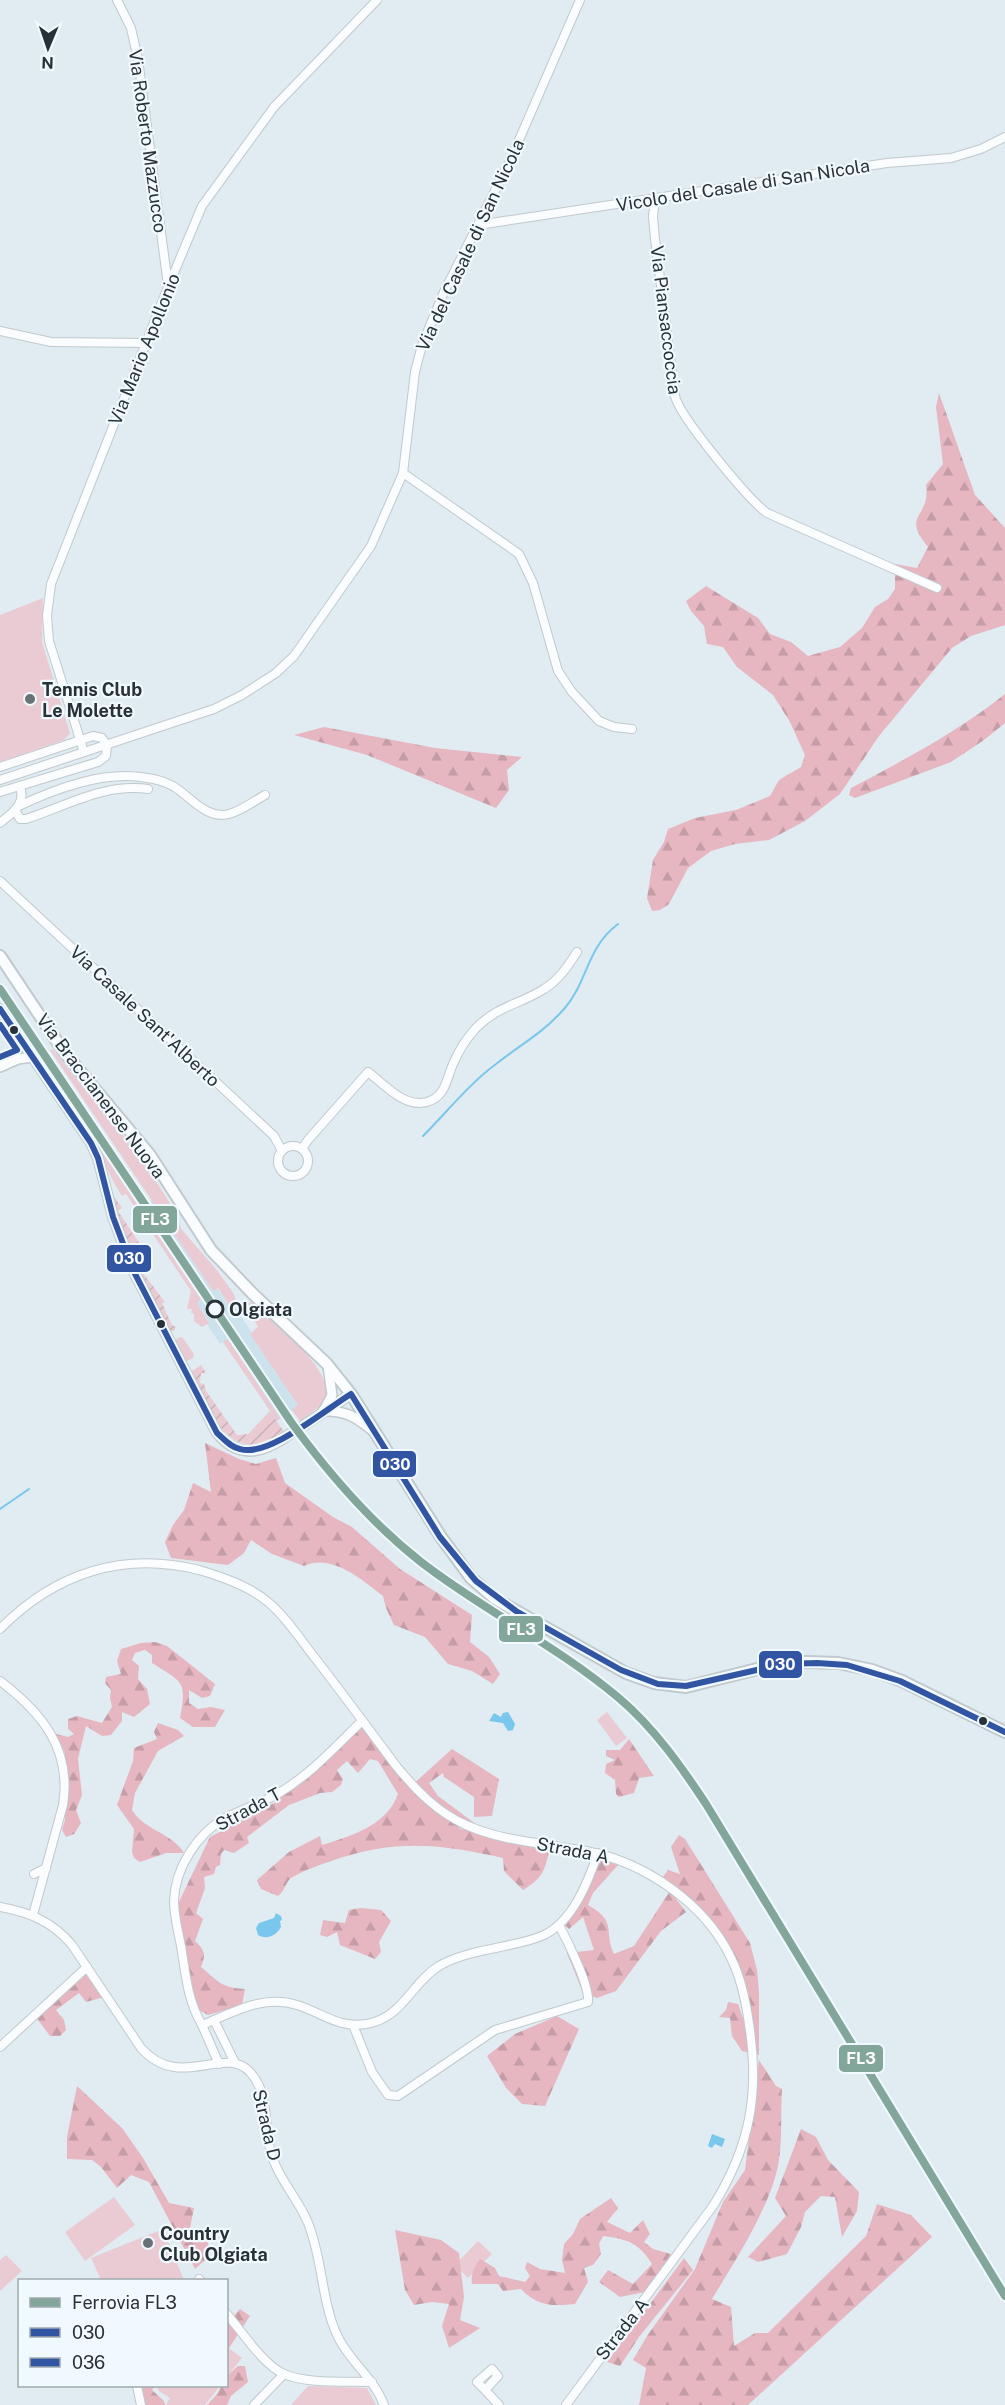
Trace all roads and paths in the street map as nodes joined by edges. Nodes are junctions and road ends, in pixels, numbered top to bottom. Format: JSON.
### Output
{"nodes":[{"id":1,"x":117,"y":0,"type":"edge"},
{"id":2,"x":377,"y":0,"type":"edge"},
{"id":3,"x":580,"y":0,"type":"edge"},
{"id":4,"x":1005,"y":137,"type":"edge"},
{"id":5,"x":655,"y":198,"type":"junction"},
{"id":6,"x":478,"y":225,"type":"junction"},
{"id":7,"x":168,"y":286,"type":"junction"},
{"id":8,"x":0,"y":331,"type":"edge"},
{"id":9,"x":146,"y":343,"type":"junction"},
{"id":10,"x":403,"y":473,"type":"junction"},
{"id":11,"x":936,"y":588,"type":"dead end"},
{"id":12,"x":632,"y":729,"type":"dead end"},
{"id":13,"x":80,"y":740,"type":"junction"},
{"id":14,"x":107,"y":744,"type":"junction"},
{"id":15,"x":84,"y":752,"type":"junction"},
{"id":16,"x":0,"y":767,"type":"edge"},
{"id":17,"x":0,"y":780,"type":"edge"},
{"id":18,"x":20,"y":786,"type":"junction"},
{"id":19,"x":148,"y":789,"type":"dead end"},
{"id":20,"x":0,"y":792,"type":"edge"},
{"id":21,"x":266,"y":795,"type":"dead end"},
{"id":22,"x":17,"y":808,"type":"junction"},
{"id":23,"x":0,"y":823,"type":"edge"},
{"id":24,"x":1,"y":883,"type":"edge"},
{"id":25,"x":577,"y":952,"type":"dead end"},
{"id":26,"x":0,"y":956,"type":"edge"},
{"id":27,"x":0,"y":1009,"type":"edge"},
{"id":28,"x":32,"y":1057,"type":"junction"},
{"id":29,"x":0,"y":1067,"type":"edge"},
{"id":30,"x":302,"y":1149,"type":"junction"},
{"id":31,"x":282,"y":1151,"type":"junction"},
{"id":32,"x":327,"y":1364,"type":"junction"},
{"id":33,"x":351,"y":1394,"type":"junction"},
{"id":34,"x":323,"y":1411,"type":"junction"},
{"id":35,"x":304,"y":1425,"type":"dead end"},
{"id":36,"x":373,"y":1431,"type":"junction"},
{"id":37,"x":290,"y":1434,"type":"dead end"},
{"id":38,"x":0,"y":1629,"type":"edge"},
{"id":39,"x":0,"y":1681,"type":"edge"},
{"id":40,"x":362,"y":1721,"type":"junction"},
{"id":41,"x":1005,"y":1732,"type":"edge"},
{"id":42,"x":598,"y":1854,"type":"junction"},
{"id":43,"x":46,"y":1868,"type":"junction"},
{"id":44,"x":34,"y":1874,"type":"dead end"},
{"id":45,"x":0,"y":1907,"type":"edge"},
{"id":46,"x":33,"y":1915,"type":"junction"},
{"id":47,"x":559,"y":1924,"type":"junction"},
{"id":48,"x":87,"y":1967,"type":"junction"},
{"id":49,"x":214,"y":2020,"type":"junction"},
{"id":50,"x":202,"y":2025,"type":"junction"},
{"id":51,"x":353,"y":2025,"type":"junction"},
{"id":52,"x":0,"y":2047,"type":"edge"},
{"id":53,"x":235,"y":2063,"type":"junction"},
{"id":54,"x":219,"y":2064,"type":"junction"},
{"id":55,"x":228,"y":2315,"type":"edge"},
{"id":56,"x":284,"y":2374,"type":"junction"},
{"id":57,"x":372,"y":2382,"type":"junction"},
{"id":58,"x":137,"y":2387,"type":"edge"},
{"id":59,"x":484,"y":2390,"type":"dead end"},
{"id":60,"x":141,"y":2405,"type":"edge"},
{"id":61,"x":254,"y":2405,"type":"edge"},
{"id":62,"x":384,"y":2405,"type":"edge"},
{"id":63,"x":499,"y":2405,"type":"edge"},
{"id":64,"x":566,"y":2405,"type":"edge"}],
"edges":[{"from":1,"to":7,"type":"street","name":"Via Roberto Mazzucco"},
{"from":2,"to":7,"type":"street","name":"Via Mario Apollonio"},
{"from":3,"to":6,"type":"street","name":"Via del Casale di San Nicola"},
{"from":4,"to":5,"type":"street","name":"Vicolo del Casale di San Nicola"},
{"from":5,"to":6,"type":"street","name":"Vicolo del Casale di San Nicola"},
{"from":5,"to":11,"type":"street","name":"Via Piansaccoccia"},
{"from":6,"to":10,"type":"street","name":"Via del Casale di San Nicola"},
{"from":7,"to":9,"type":"street","name":"Via Mario Apollonio"},
{"from":8,"to":9,"type":"street"},
{"from":9,"to":13,"type":"street","name":"Via Mario Apollonio"},
{"from":10,"to":12,"type":"street"},
{"from":10,"to":14,"type":"street","name":"Via del Casale di San Nicola"},
{"from":13,"to":14,"type":"street","name":"Via del Casale di San Nicola"},
{"from":13,"to":15,"type":"street","name":"Via Mario Apollonio"},
{"from":13,"to":16,"type":"street","name":"Via del Casale di San Nicola"},
{"from":14,"to":15,"type":"street","name":"Via del Casale di San Nicola"},
{"from":14,"to":18,"type":"street"},
{"from":15,"to":17,"type":"street","name":"Via del Casale di San Nicola"},
{"from":18,"to":20,"type":"street"},
{"from":18,"to":22,"type":"street"},
{"from":19,"to":22,"type":"street"},
{"from":21,"to":22,"type":"street"},
{"from":22,"to":23,"type":"street"},
{"from":24,"to":31,"type":"street","name":"Via Casale Sant'Alberto"},
{"from":25,"to":30,"type":"street"},
{"from":26,"to":32,"type":"main road","name":"Via Braccianense Nuova"},
{"from":27,"to":28,"type":"street"},
{"from":28,"to":29,"type":"street"},
{"from":28,"to":37,"type":"street"},
{"from":30,"to":31,"type":"street"},
{"from":30,"to":31,"type":"street"},
{"from":32,"to":33,"type":"main road","name":"Via Braccianense Nuova"},
{"from":32,"to":34,"type":"street"},
{"from":33,"to":34,"type":"street"},
{"from":33,"to":36,"type":"main road","name":"Via Braccianense Nuova"},
{"from":34,"to":35,"type":"street"},
{"from":34,"to":36,"type":"street"},
{"from":36,"to":41,"type":"main road","name":"Via Braccianense Nuova"},
{"from":38,"to":40,"type":"street","name":"Strada A"},
{"from":39,"to":43,"type":"street"},
{"from":40,"to":42,"type":"street","name":"Strada A"},
{"from":40,"to":50,"type":"street","name":"Strada T"},
{"from":42,"to":47,"type":"street"},
{"from":42,"to":64,"type":"street","name":"Strada A"},
{"from":43,"to":44,"type":"street"},
{"from":43,"to":46,"type":"street"},
{"from":45,"to":46,"type":"street"},
{"from":46,"to":48,"type":"street"},
{"from":47,"to":51,"type":"street"},
{"from":47,"to":51,"type":"street"},
{"from":48,"to":52,"type":"street"},
{"from":48,"to":54,"type":"street"},
{"from":49,"to":50,"type":"street"},
{"from":49,"to":51,"type":"street"},
{"from":49,"to":53,"type":"street"},
{"from":50,"to":54,"type":"street","name":"Strada T"},
{"from":53,"to":54,"type":"street"},
{"from":53,"to":57,"type":"street","name":"Strada D"},
{"from":55,"to":56,"type":"street"},
{"from":56,"to":57,"type":"street"},
{"from":56,"to":61,"type":"street"},
{"from":57,"to":62,"type":"street","name":"Strada D"},
{"from":58,"to":60,"type":"street"},
{"from":59,"to":63,"type":"street"}]}
